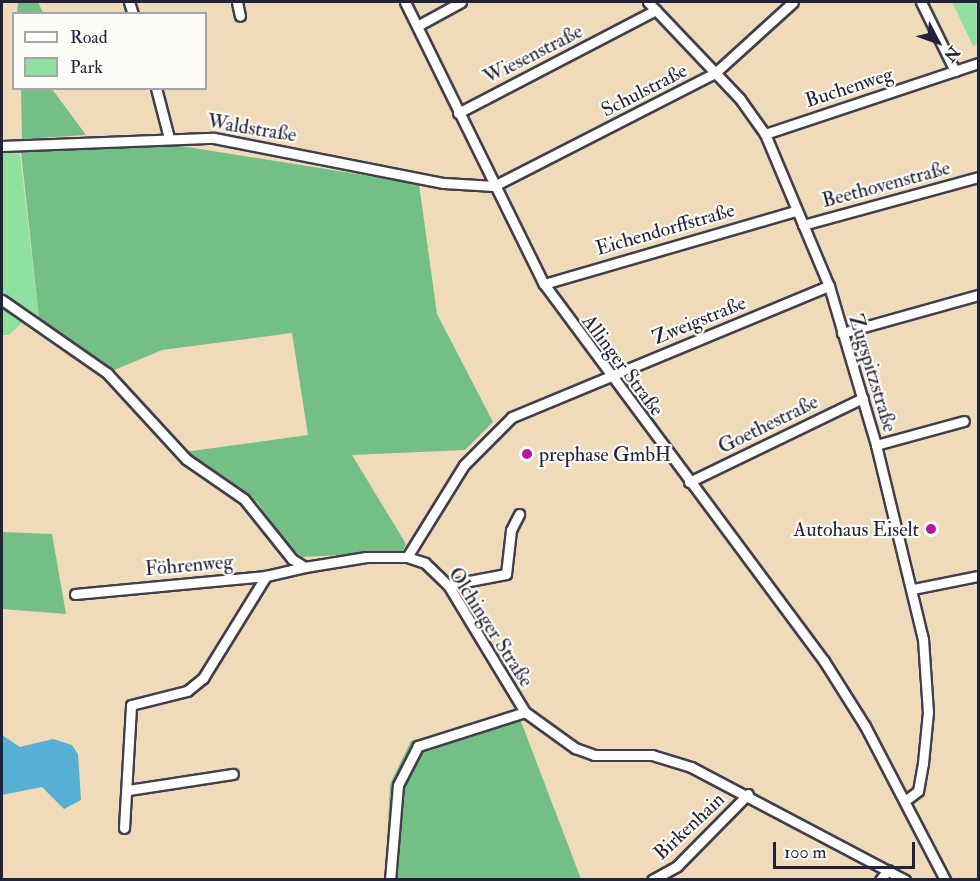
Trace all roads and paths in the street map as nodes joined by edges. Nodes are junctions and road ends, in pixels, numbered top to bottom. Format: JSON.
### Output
{"nodes":[{"id":1,"x":237,"y":2,"type":"edge"},
{"id":2,"x":405,"y":2,"type":"edge"},
{"id":3,"x":461,"y":2,"type":"edge"},
{"id":4,"x":793,"y":2,"type":"edge"},
{"id":5,"x":921,"y":2,"type":"edge"},
{"id":6,"x":653,"y":5,"type":"edge"},
{"id":7,"x":240,"y":16,"type":"dead end"},
{"id":8,"x":419,"y":25,"type":"junction"},
{"id":9,"x":978,"y":63,"type":"edge"},
{"id":10,"x":954,"y":71,"type":"junction"},
{"id":11,"x":715,"y":73,"type":"junction"},
{"id":12,"x":157,"y":90,"type":"edge"},
{"id":13,"x":458,"y":113,"type":"junction"},
{"id":14,"x":765,"y":134,"type":"junction"},
{"id":15,"x":169,"y":138,"type":"junction"},
{"id":16,"x":2,"y":146,"type":"edge"},
{"id":17,"x":978,"y":177,"type":"edge"},
{"id":18,"x":494,"y":186,"type":"junction"},
{"id":19,"x":796,"y":211,"type":"junction"},
{"id":20,"x":803,"y":225,"type":"junction"},
{"id":21,"x":544,"y":284,"type":"junction"},
{"id":22,"x":830,"y":286,"type":"junction"},
{"id":23,"x":978,"y":295,"type":"edge"},
{"id":24,"x":2,"y":300,"type":"edge"},
{"id":25,"x":842,"y":333,"type":"junction"},
{"id":26,"x":608,"y":376,"type":"junction"},
{"id":27,"x":863,"y":398,"type":"junction"},
{"id":28,"x":964,"y":421,"type":"dead end"},
{"id":29,"x":876,"y":445,"type":"junction"},
{"id":30,"x":689,"y":482,"type":"junction"},
{"id":31,"x":519,"y":514,"type":"dead end"},
{"id":32,"x":407,"y":557,"type":"junction"},
{"id":33,"x":305,"y":567,"type":"junction"},
{"id":34,"x":266,"y":576,"type":"junction"},
{"id":35,"x":978,"y":576,"type":"edge"},
{"id":36,"x":448,"y":585,"type":"junction"},
{"id":37,"x":913,"y":589,"type":"junction"},
{"id":38,"x":75,"y":594,"type":"dead end"},
{"id":39,"x":525,"y":712,"type":"junction"},
{"id":40,"x":233,"y":774,"type":"dead end"},
{"id":41,"x":128,"y":790,"type":"junction"},
{"id":42,"x":748,"y":794,"type":"junction"},
{"id":43,"x":906,"y":800,"type":"junction"},
{"id":44,"x":124,"y":828,"type":"dead end"},
{"id":45,"x":888,"y":870,"type":"junction"},
{"id":46,"x":390,"y":879,"type":"edge"},
{"id":47,"x":652,"y":879,"type":"edge"},
{"id":48,"x":880,"y":879,"type":"edge"},
{"id":49,"x":905,"y":879,"type":"edge"},
{"id":50,"x":945,"y":879,"type":"edge"}],
"edges":[{"from":1,"to":7,"type":"street"},
{"from":2,"to":8,"type":"street","name":"Allinger Straße"},
{"from":3,"to":8,"type":"street"},
{"from":4,"to":11,"type":"street","name":"Schulstraße"},
{"from":5,"to":10,"type":"street"},
{"from":6,"to":11,"type":"street","name":"Zugspitzstraße"},
{"from":6,"to":13,"type":"street","name":"Wiesenstraße"},
{"from":8,"to":13,"type":"street","name":"Allinger Straße"},
{"from":9,"to":10,"type":"street","name":"Buchenweg"},
{"from":10,"to":14,"type":"street","name":"Buchenweg"},
{"from":11,"to":14,"type":"street","name":"Zugspitzstraße"},
{"from":11,"to":18,"type":"street","name":"Schulstraße"},
{"from":12,"to":15,"type":"street"},
{"from":13,"to":18,"type":"street","name":"Allinger Straße"},
{"from":14,"to":19,"type":"street","name":"Zugspitzstraße"},
{"from":15,"to":16,"type":"street","name":"Waldstraße"},
{"from":15,"to":18,"type":"street","name":"Waldstraße"},
{"from":17,"to":20,"type":"street","name":"Beethovenstraße"},
{"from":18,"to":21,"type":"street","name":"Allinger Straße"},
{"from":19,"to":20,"type":"street","name":"Zugspitzstraße"},
{"from":19,"to":21,"type":"street","name":"Eichendorffstraße"},
{"from":20,"to":22,"type":"street","name":"Zugspitzstraße"},
{"from":21,"to":26,"type":"street","name":"Allinger Straße"},
{"from":22,"to":25,"type":"street","name":"Zugspitzstraße"},
{"from":22,"to":26,"type":"street","name":"Zweigstraße"},
{"from":23,"to":25,"type":"street"},
{"from":24,"to":33,"type":"street"},
{"from":25,"to":27,"type":"street","name":"Zugspitzstraße"},
{"from":26,"to":30,"type":"street","name":"Allinger Straße"},
{"from":26,"to":32,"type":"street","name":"Zweigstraße"},
{"from":27,"to":29,"type":"street","name":"Zugspitzstraße"},
{"from":27,"to":30,"type":"street","name":"Goethestraße"},
{"from":28,"to":29,"type":"street"},
{"from":29,"to":37,"type":"street","name":"Zugspitzstraße"},
{"from":30,"to":43,"type":"street","name":"Allinger Straße"},
{"from":31,"to":36,"type":"street"},
{"from":32,"to":33,"type":"street"},
{"from":32,"to":36,"type":"street","name":"Olchinger Straße"},
{"from":33,"to":34,"type":"street","name":"Föhrenweg"},
{"from":34,"to":38,"type":"street","name":"Föhrenweg"},
{"from":34,"to":41,"type":"street"},
{"from":35,"to":37,"type":"street"},
{"from":36,"to":39,"type":"street","name":"Olchinger Straße"},
{"from":37,"to":43,"type":"street","name":"Zugspitzstraße"},
{"from":39,"to":42,"type":"street","name":"Olchinger Straße"},
{"from":39,"to":46,"type":"street"},
{"from":40,"to":41,"type":"street"},
{"from":41,"to":44,"type":"street"},
{"from":42,"to":45,"type":"street","name":"Olchinger Straße"},
{"from":42,"to":47,"type":"street","name":"Birkenhain"},
{"from":43,"to":50,"type":"street","name":"Allinger Straße"},
{"from":45,"to":48,"type":"street"},
{"from":45,"to":49,"type":"street","name":"Olchinger Straße"}]}
